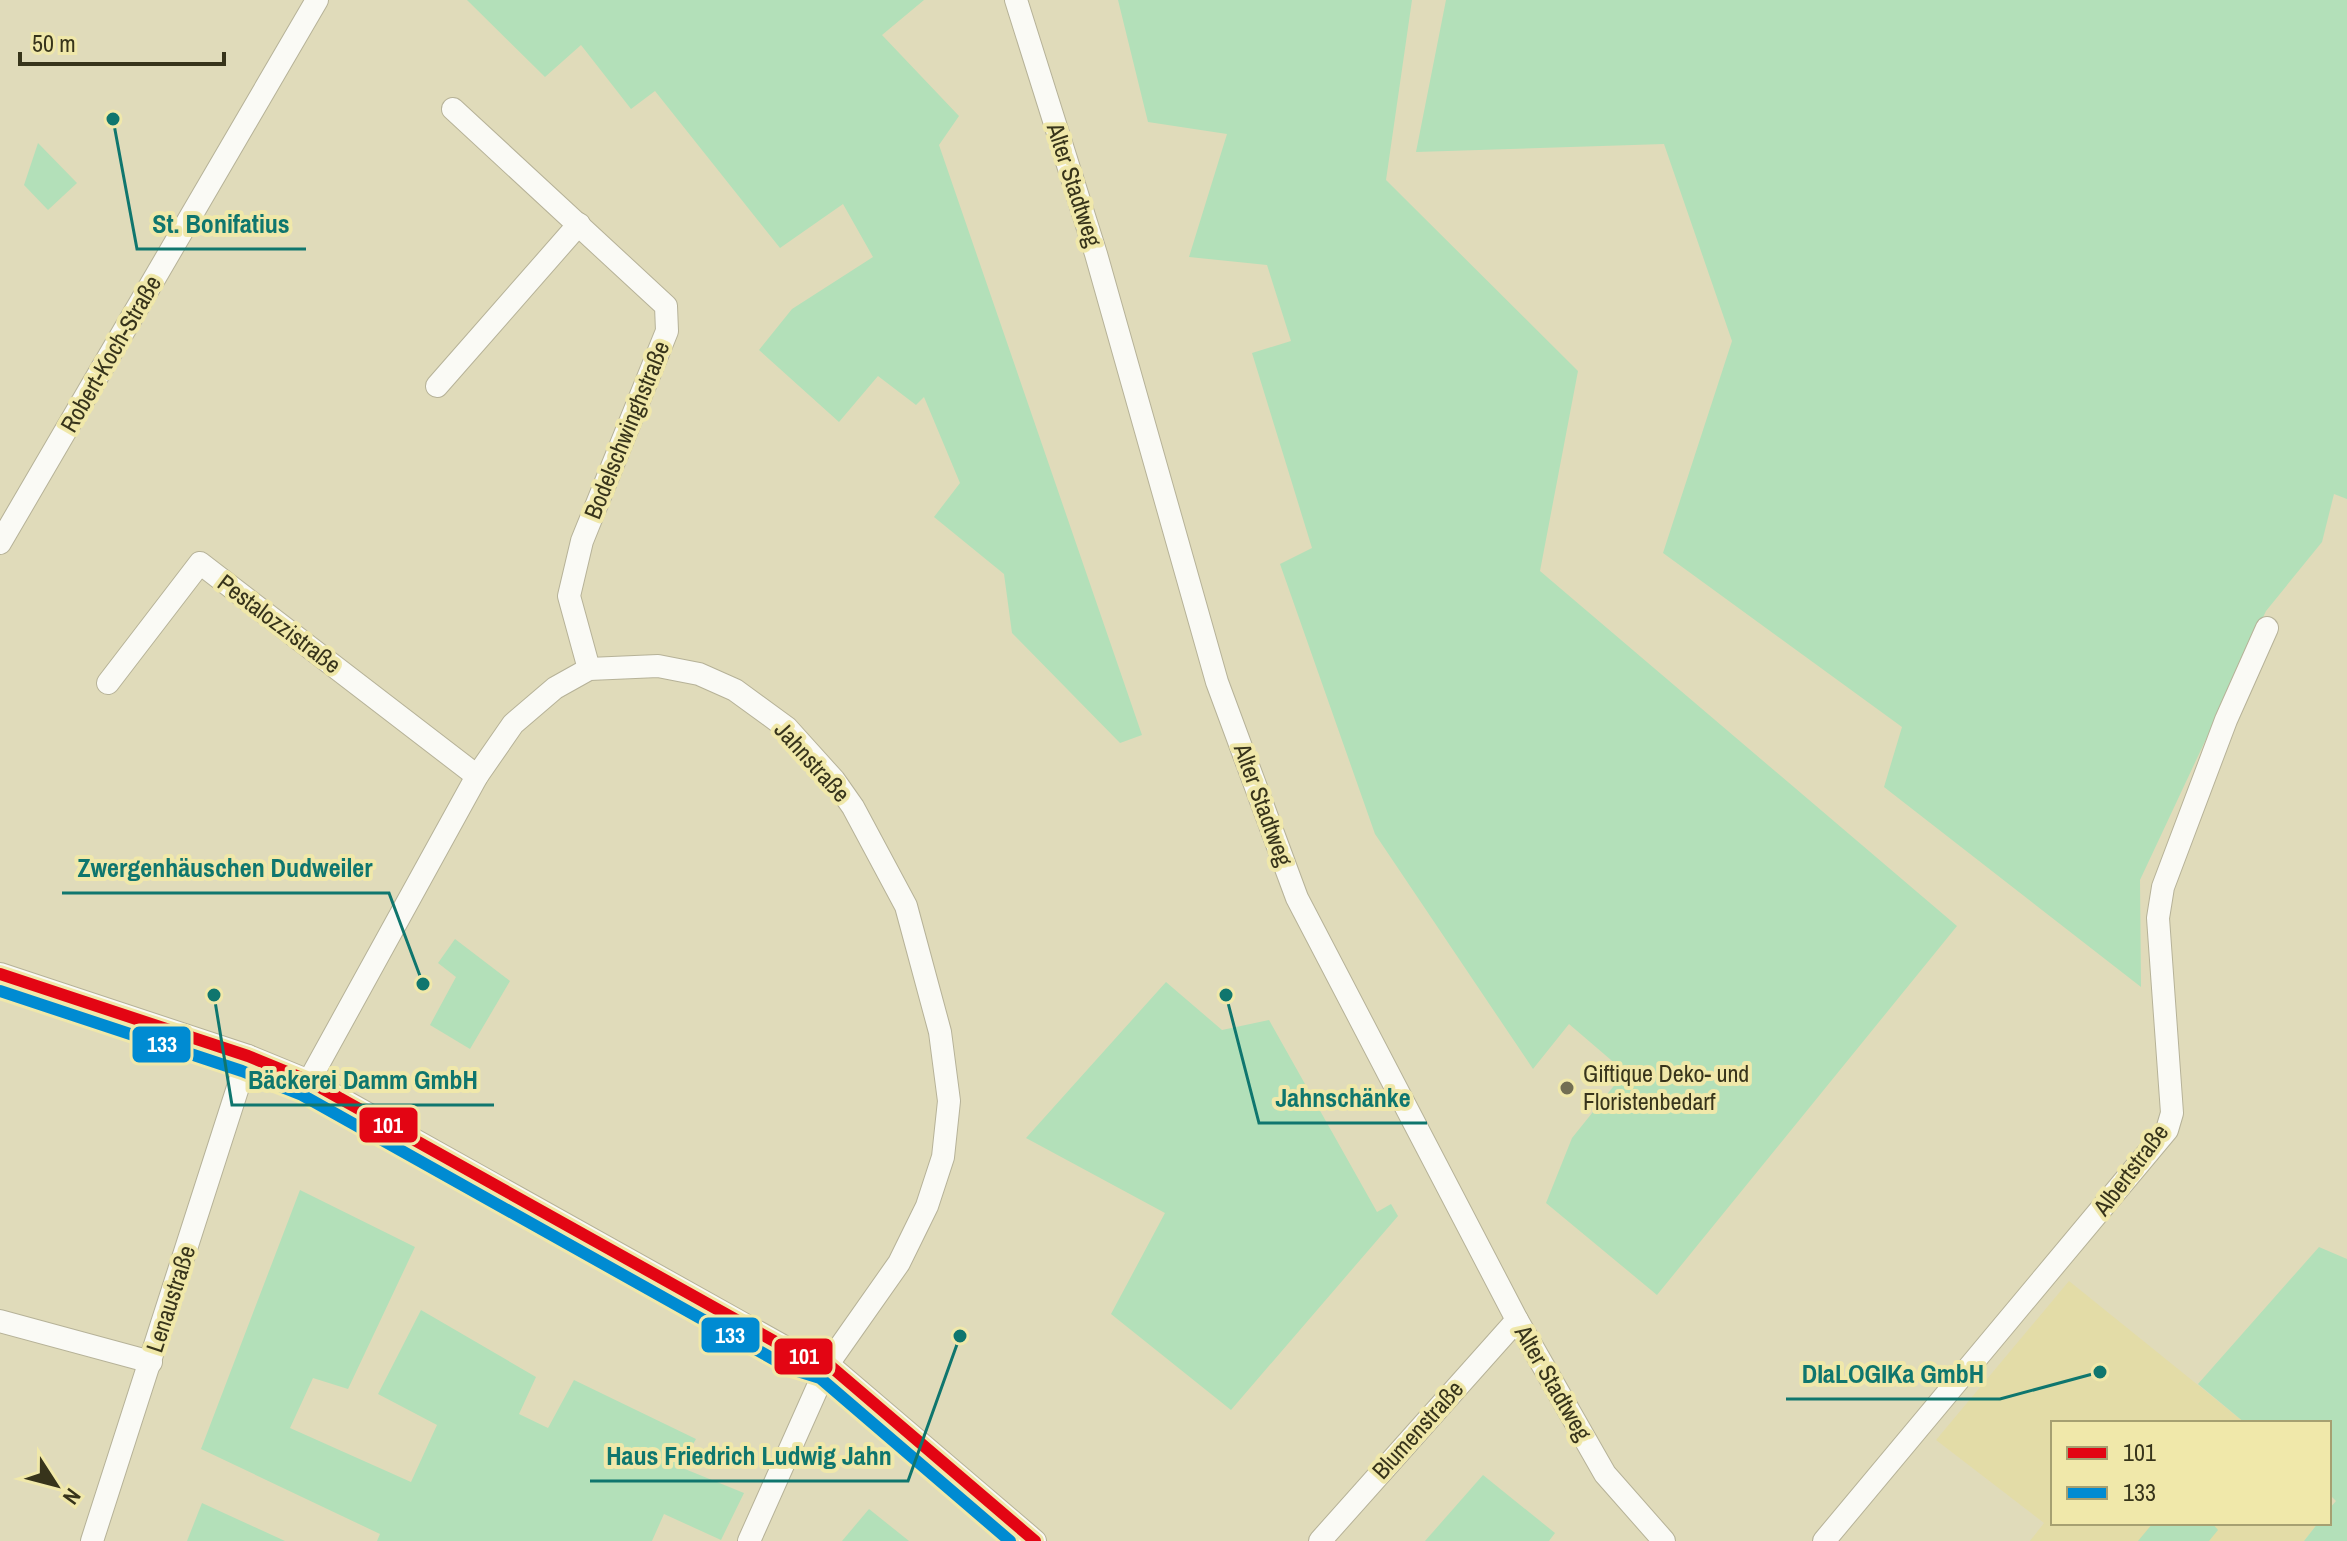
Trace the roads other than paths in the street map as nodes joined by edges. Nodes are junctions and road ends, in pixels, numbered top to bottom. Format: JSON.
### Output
{"nodes":[{"id":1,"x":317,"y":0,"type":"edge"},
{"id":2,"x":1016,"y":0,"type":"edge"},
{"id":3,"x":453,"y":109,"type":"dead end"},
{"id":4,"x":579,"y":224,"type":"junction"},
{"id":5,"x":437,"y":386,"type":"dead end"},
{"id":6,"x":0,"y":543,"type":"edge"},
{"id":7,"x":2267,"y":628,"type":"dead end"},
{"id":8,"x":589,"y":669,"type":"junction"},
{"id":9,"x":108,"y":683,"type":"dead end"},
{"id":10,"x":477,"y":776,"type":"junction"},
{"id":11,"x":0,"y":974,"type":"edge"},
{"id":12,"x":248,"y":1056,"type":"junction"},
{"id":13,"x":309,"y":1081,"type":"junction"},
{"id":14,"x":1517,"y":1320,"type":"junction"},
{"id":15,"x":0,"y":1321,"type":"edge"},
{"id":16,"x":151,"y":1362,"type":"junction"},
{"id":17,"x":828,"y":1364,"type":"junction"},
{"id":18,"x":92,"y":1541,"type":"edge"},
{"id":19,"x":749,"y":1541,"type":"edge"},
{"id":20,"x":1035,"y":1541,"type":"edge"},
{"id":21,"x":1320,"y":1541,"type":"edge"},
{"id":22,"x":1664,"y":1541,"type":"edge"},
{"id":23,"x":1824,"y":1541,"type":"edge"}],
"edges":[{"from":1,"to":6,"type":"street","name":"Robert-Koch-Straße"},
{"from":2,"to":14,"type":"street","name":"Alter Stadtweg"},
{"from":3,"to":4,"type":"street","name":"Bodelschwinghstraße"},
{"from":4,"to":5,"type":"street"},
{"from":4,"to":8,"type":"street","name":"Bodelschwinghstraße"},
{"from":7,"to":23,"type":"street","name":"Albertstraße"},
{"from":8,"to":10,"type":"street","name":"Jahnstraße"},
{"from":8,"to":17,"type":"street","name":"Jahnstraße"},
{"from":9,"to":10,"type":"street","name":"Pestalozzistraße"},
{"from":10,"to":13,"type":"street","name":"Jahnstraße"},
{"from":11,"to":12,"type":"street"},
{"from":12,"to":13,"type":"street"},
{"from":12,"to":16,"type":"street","name":"Lenaustraße"},
{"from":13,"to":17,"type":"street"},
{"from":14,"to":21,"type":"street","name":"Blumenstraße"},
{"from":14,"to":22,"type":"street","name":"Alter Stadtweg"},
{"from":15,"to":16,"type":"street"},
{"from":16,"to":18,"type":"street","name":"Lenaustraße"},
{"from":17,"to":19,"type":"street","name":"Jahnstraße"},
{"from":17,"to":20,"type":"street"}]}
